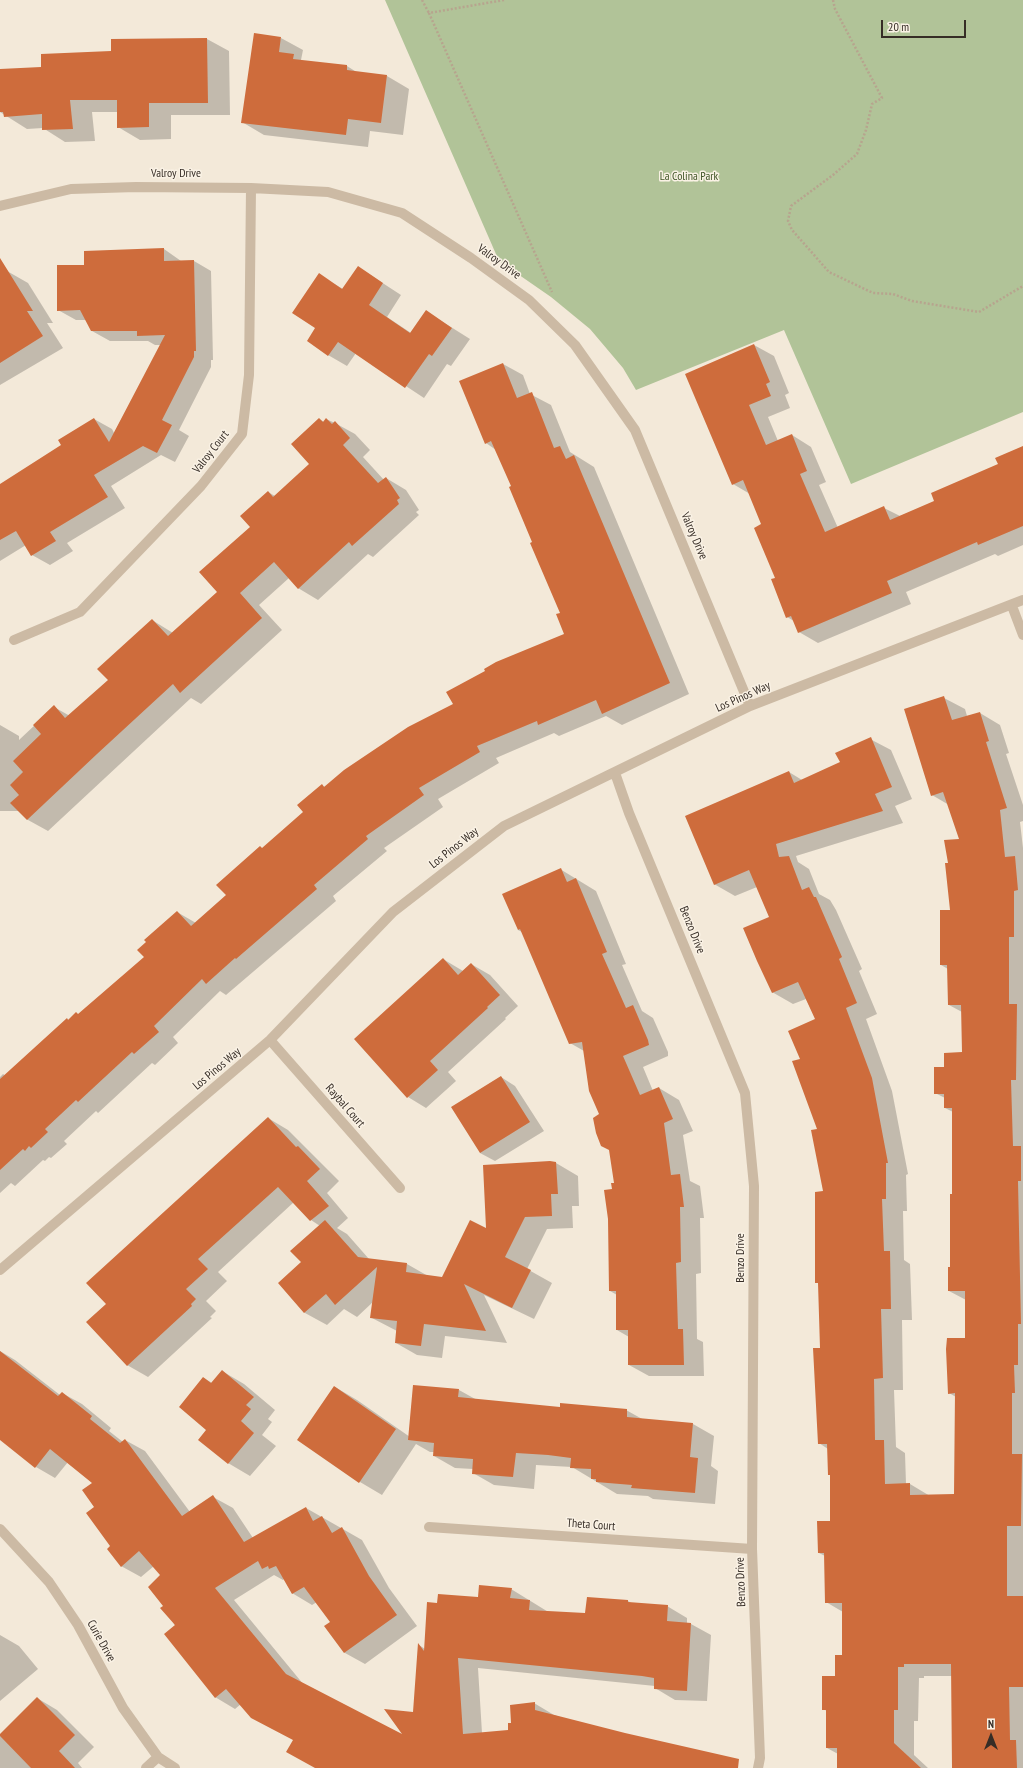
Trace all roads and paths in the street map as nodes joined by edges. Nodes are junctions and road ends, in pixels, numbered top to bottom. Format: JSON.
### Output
{"nodes":[{"id":1,"x":422,"y":0,"type":"edge"},
{"id":2,"x":504,"y":0,"type":"edge"},
{"id":3,"x":833,"y":0,"type":"edge"},
{"id":4,"x":429,"y":13,"type":"junction"},
{"id":5,"x":251,"y":188,"type":"junction"},
{"id":6,"x":0,"y":206,"type":"edge"},
{"id":7,"x":1023,"y":286,"type":"edge"},
{"id":8,"x":553,"y":294,"type":"dead end"},
{"id":9,"x":1023,"y":600,"type":"edge"},
{"id":10,"x":1012,"y":606,"type":"junction"},
{"id":11,"x":1023,"y":634,"type":"edge"},
{"id":12,"x":14,"y":640,"type":"dead end"},
{"id":13,"x":750,"y":706,"type":"junction"},
{"id":14,"x":615,"y":773,"type":"junction"},
{"id":15,"x":270,"y":1040,"type":"junction"},
{"id":16,"x":400,"y":1188,"type":"dead end"},
{"id":17,"x":0,"y":1270,"type":"edge"},
{"id":18,"x":428,"y":1527,"type":"dead end"},
{"id":19,"x":0,"y":1529,"type":"edge"},
{"id":20,"x":752,"y":1549,"type":"junction"},
{"id":21,"x":158,"y":1757,"type":"junction"},
{"id":22,"x":146,"y":1768,"type":"edge"},
{"id":23,"x":175,"y":1768,"type":"edge"},
{"id":24,"x":758,"y":1768,"type":"edge"}],
"edges":[{"from":1,"to":4,"type":"path"},
{"from":2,"to":4,"type":"path"},
{"from":3,"to":7,"type":"path"},
{"from":4,"to":8,"type":"path"},
{"from":5,"to":6,"type":"street","name":"Valroy Drive"},
{"from":5,"to":12,"type":"street","name":"Valroy Court"},
{"from":5,"to":13,"type":"street","name":"Valroy Drive"},
{"from":9,"to":10,"type":"street","name":"Los Pinos Way"},
{"from":10,"to":11,"type":"street"},
{"from":10,"to":13,"type":"street","name":"Los Pinos Way"},
{"from":13,"to":14,"type":"street","name":"Los Pinos Way"},
{"from":14,"to":15,"type":"street","name":"Los Pinos Way"},
{"from":14,"to":20,"type":"street","name":"Benzo Drive"},
{"from":15,"to":16,"type":"street","name":"Raybal Court"},
{"from":15,"to":17,"type":"street","name":"Los Pinos Way"},
{"from":18,"to":20,"type":"street","name":"Theta Court"},
{"from":19,"to":21,"type":"street","name":"Curie Drive"},
{"from":20,"to":24,"type":"street","name":"Benzo Drive"},
{"from":21,"to":22,"type":"street"},
{"from":21,"to":23,"type":"street","name":"Curie Drive"}]}
